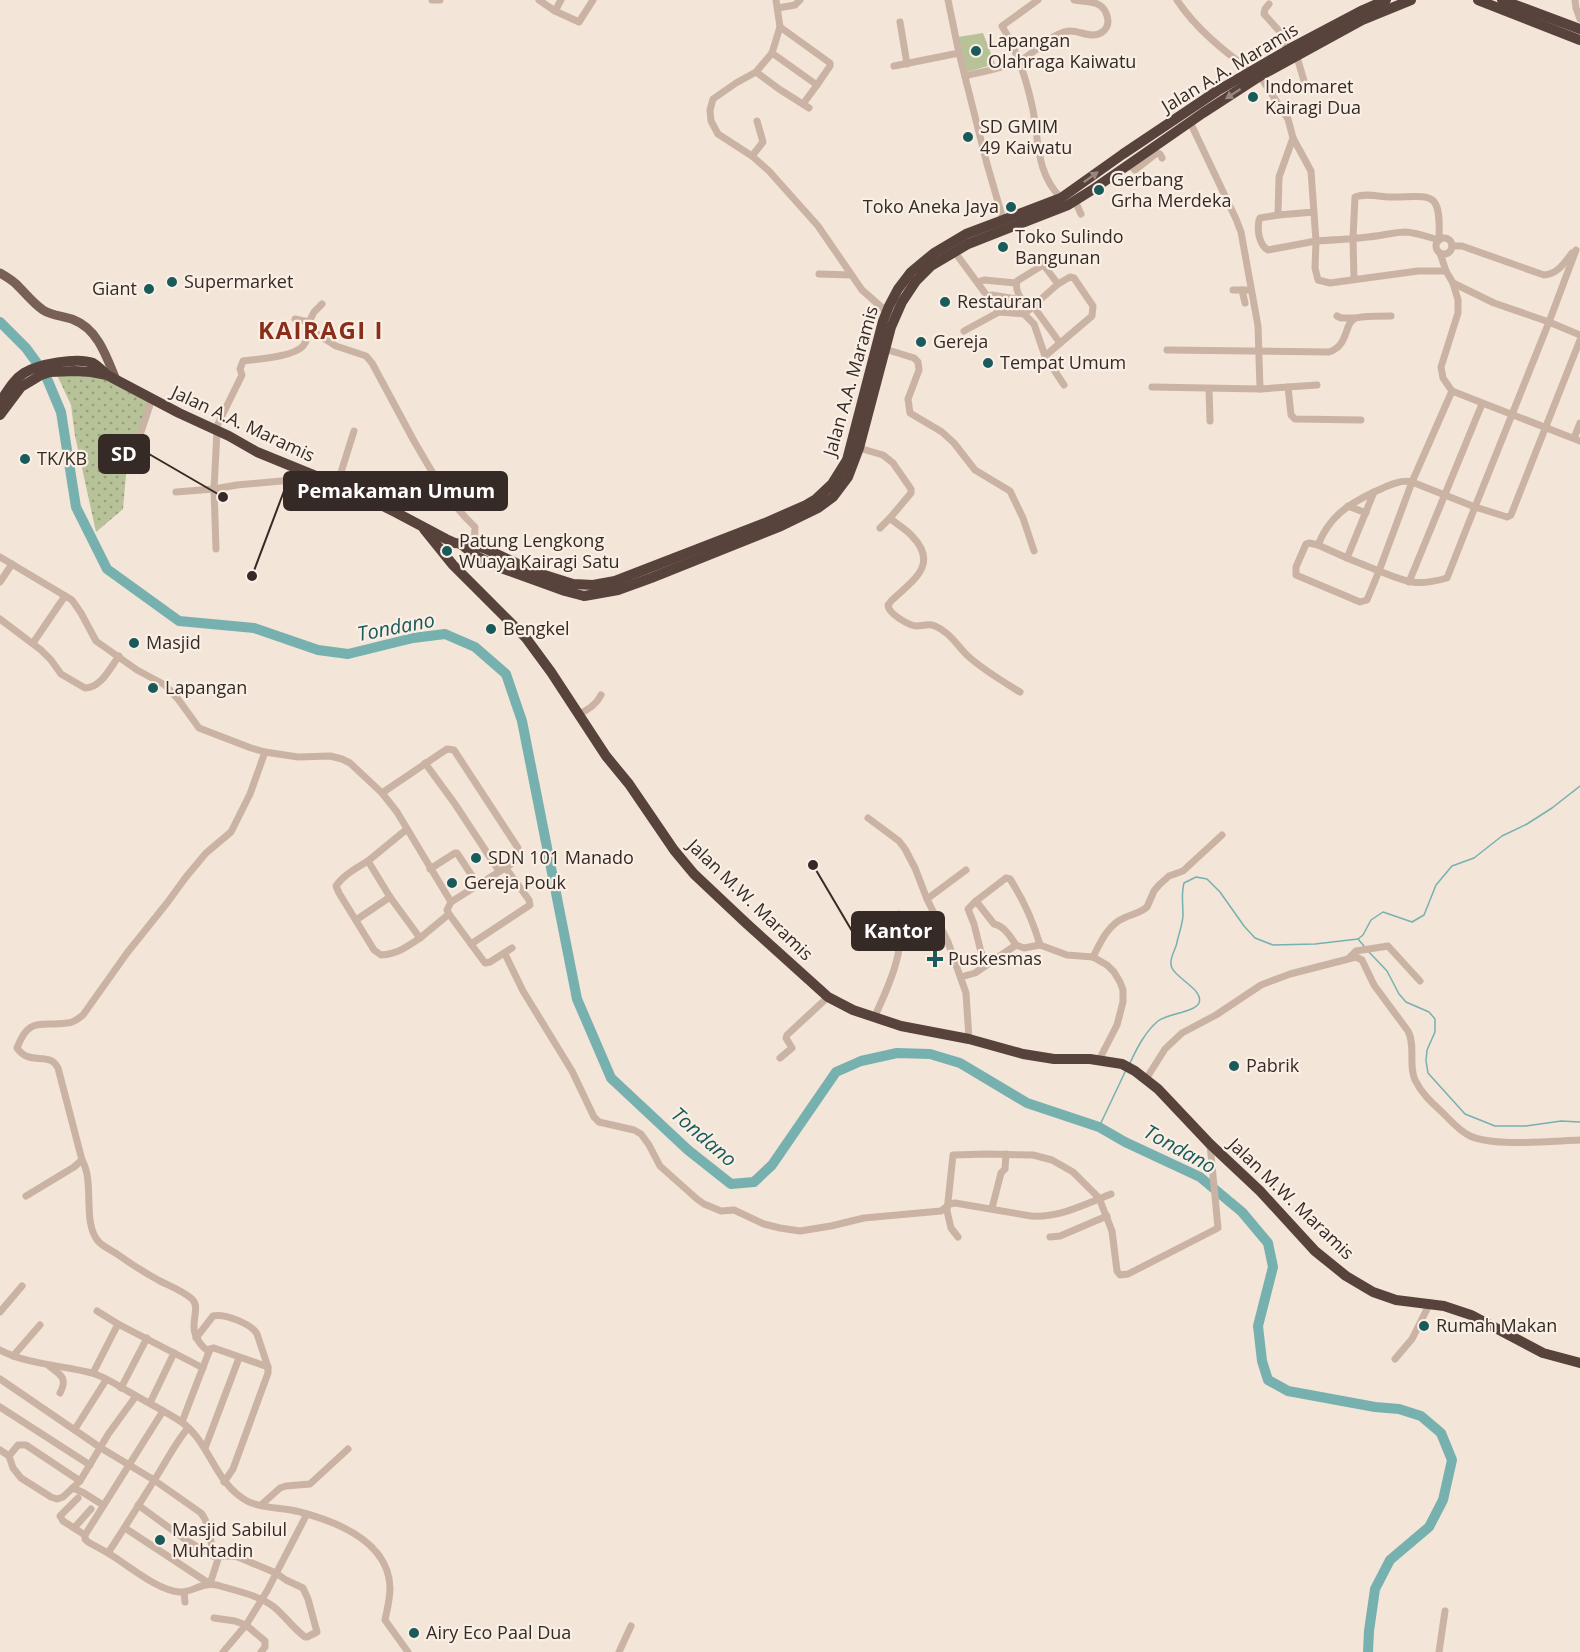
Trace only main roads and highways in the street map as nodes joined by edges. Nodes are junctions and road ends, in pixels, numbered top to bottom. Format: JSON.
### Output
{"nodes":[{"id":1,"x":1386,"y":0,"type":"edge"},
{"id":2,"x":1411,"y":0,"type":"edge"},
{"id":3,"x":1478,"y":0,"type":"edge"},
{"id":4,"x":1502,"y":0,"type":"edge"},
{"id":5,"x":1370,"y":4,"type":"edge"},
{"id":6,"x":1580,"y":29,"type":"edge"},
{"id":7,"x":1580,"y":40,"type":"edge"},
{"id":8,"x":1292,"y":54,"type":"junction"},
{"id":9,"x":1256,"y":74,"type":"junction"},
{"id":10,"x":1122,"y":164,"type":"junction"},
{"id":11,"x":0,"y":273,"type":"edge"},
{"id":12,"x":26,"y":377,"type":"junction"},
{"id":13,"x":112,"y":378,"type":"junction"},
{"id":14,"x":0,"y":402,"type":"edge"},
{"id":15,"x":0,"y":415,"type":"edge"},
{"id":16,"x":422,"y":527,"type":"junction"},
{"id":17,"x":469,"y":548,"type":"junction"},
{"id":18,"x":453,"y":565,"type":"junction"},
{"id":19,"x":662,"y":569,"type":"junction"},
{"id":20,"x":1580,"y":1363,"type":"edge"}],
"edges":[{"from":1,"to":5,"type":"highway","name":"Jalan A.A. Maramis"},
{"from":2,"to":8,"type":"highway"},
{"from":3,"to":7,"type":"highway"},
{"from":4,"to":6,"type":"highway"},
{"from":5,"to":8,"type":"highway","name":"Jalan A.A. Maramis"},
{"from":8,"to":9,"type":"highway"},
{"from":9,"to":10,"type":"highway","one_way":true},
{"from":9,"to":10,"type":"highway","name":"Jalan A.A. Maramis"},
{"from":19,"to":10,"type":"highway","name":"Jalan A.A. Maramis","one_way":true},
{"from":10,"to":19,"type":"highway"},
{"from":11,"to":13,"type":"main road"},
{"from":12,"to":13,"type":"highway"},
{"from":12,"to":14,"type":"highway"},
{"from":12,"to":15,"type":"highway"},
{"from":13,"to":16,"type":"highway","name":"Jalan A.A. Maramis"},
{"from":16,"to":17,"type":"highway","name":"Jalan A.A. Maramis"},
{"from":16,"to":18,"type":"highway","name":"Jalan M.W. Maramis"},
{"from":17,"to":18,"type":"highway"},
{"from":17,"to":19,"type":"highway","name":"Jalan A.A. Maramis"},
{"from":18,"to":20,"type":"highway","name":"Jalan M.W. Maramis"}]}
